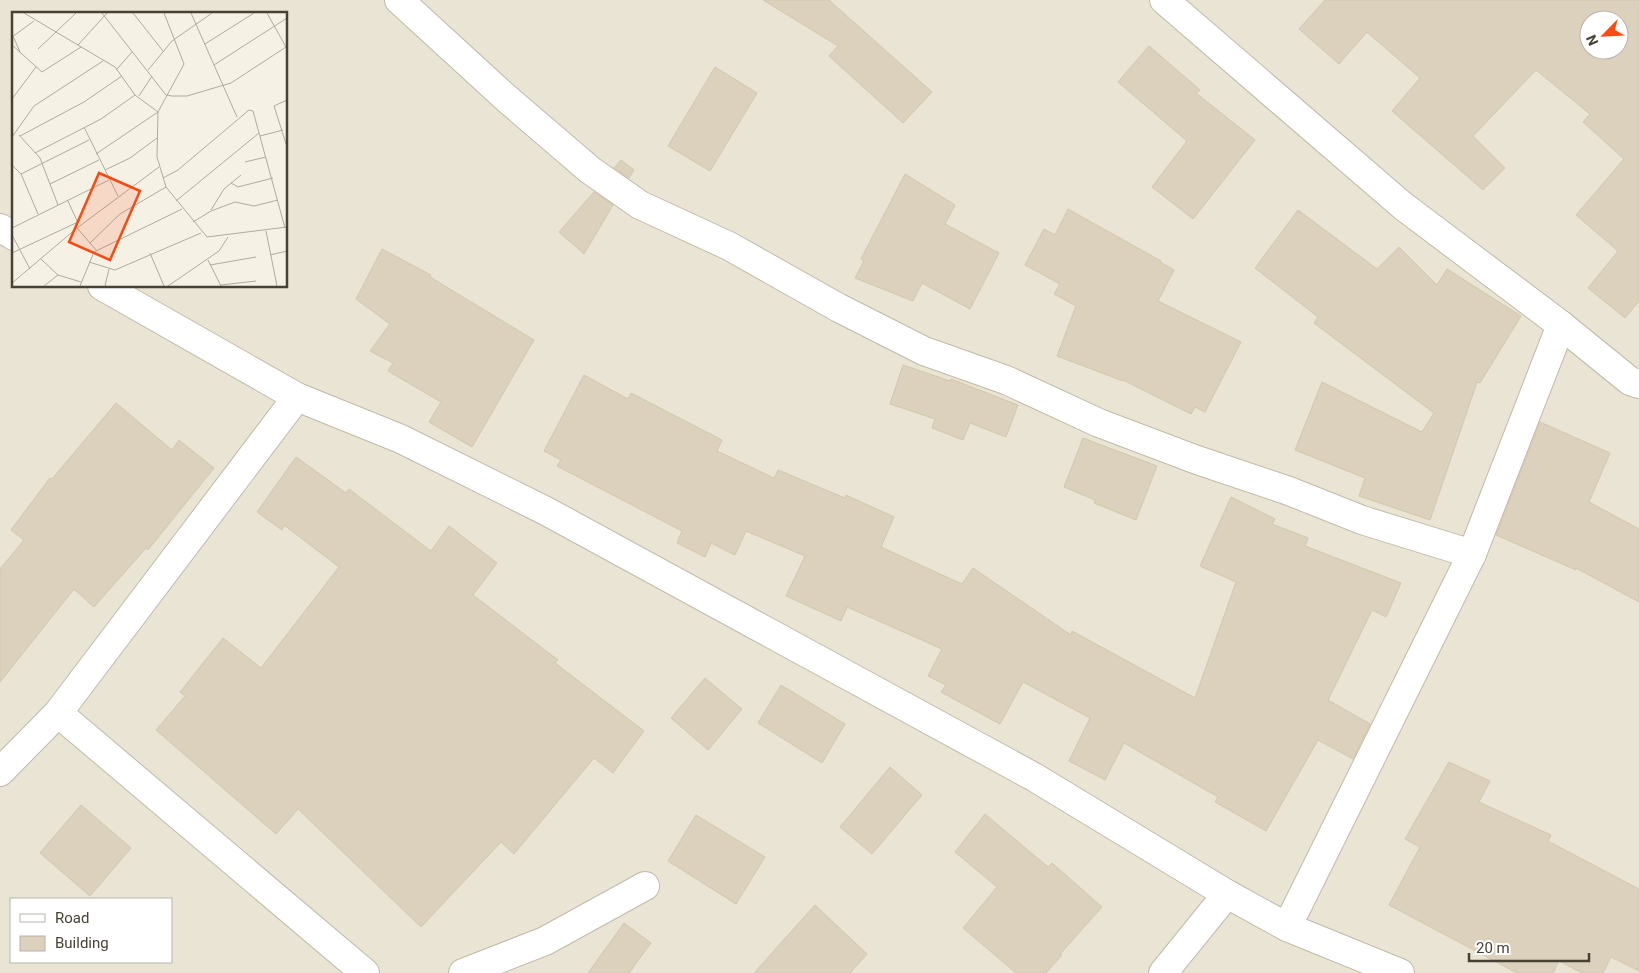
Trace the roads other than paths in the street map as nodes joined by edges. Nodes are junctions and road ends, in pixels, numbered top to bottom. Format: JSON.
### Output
{"nodes":[{"id":1,"x":399,"y":0,"type":"edge"},
{"id":2,"x":1164,"y":0,"type":"edge"},
{"id":3,"x":0,"y":228,"type":"edge"},
{"id":4,"x":12,"y":235,"type":"edge"},
{"id":5,"x":106,"y":288,"type":"edge"},
{"id":6,"x":1561,"y":325,"type":"junction"},
{"id":7,"x":1639,"y":384,"type":"edge"},
{"id":8,"x":297,"y":397,"type":"junction"},
{"id":9,"x":1472,"y":554,"type":"junction"},
{"id":10,"x":58,"y":713,"type":"junction"},
{"id":11,"x":0,"y":772,"type":"edge"},
{"id":12,"x":645,"y":886,"type":"dead end"},
{"id":13,"x":1227,"y":894,"type":"junction"},
{"id":14,"x":1287,"y":927,"type":"junction"},
{"id":15,"x":365,"y":973,"type":"edge"},
{"id":16,"x":462,"y":973,"type":"edge"},
{"id":17,"x":1164,"y":973,"type":"edge"},
{"id":18,"x":1400,"y":973,"type":"edge"}],
"edges":[{"from":1,"to":9,"type":"street"},
{"from":2,"to":6,"type":"street"},
{"from":3,"to":4,"type":"street"},
{"from":5,"to":8,"type":"street"},
{"from":6,"to":7,"type":"street"},
{"from":6,"to":9,"type":"street"},
{"from":8,"to":10,"type":"street"},
{"from":8,"to":13,"type":"street"},
{"from":9,"to":14,"type":"street"},
{"from":10,"to":11,"type":"street"},
{"from":10,"to":15,"type":"street"},
{"from":12,"to":16,"type":"street"},
{"from":13,"to":14,"type":"street"},
{"from":13,"to":17,"type":"street"},
{"from":14,"to":18,"type":"street"}]}
